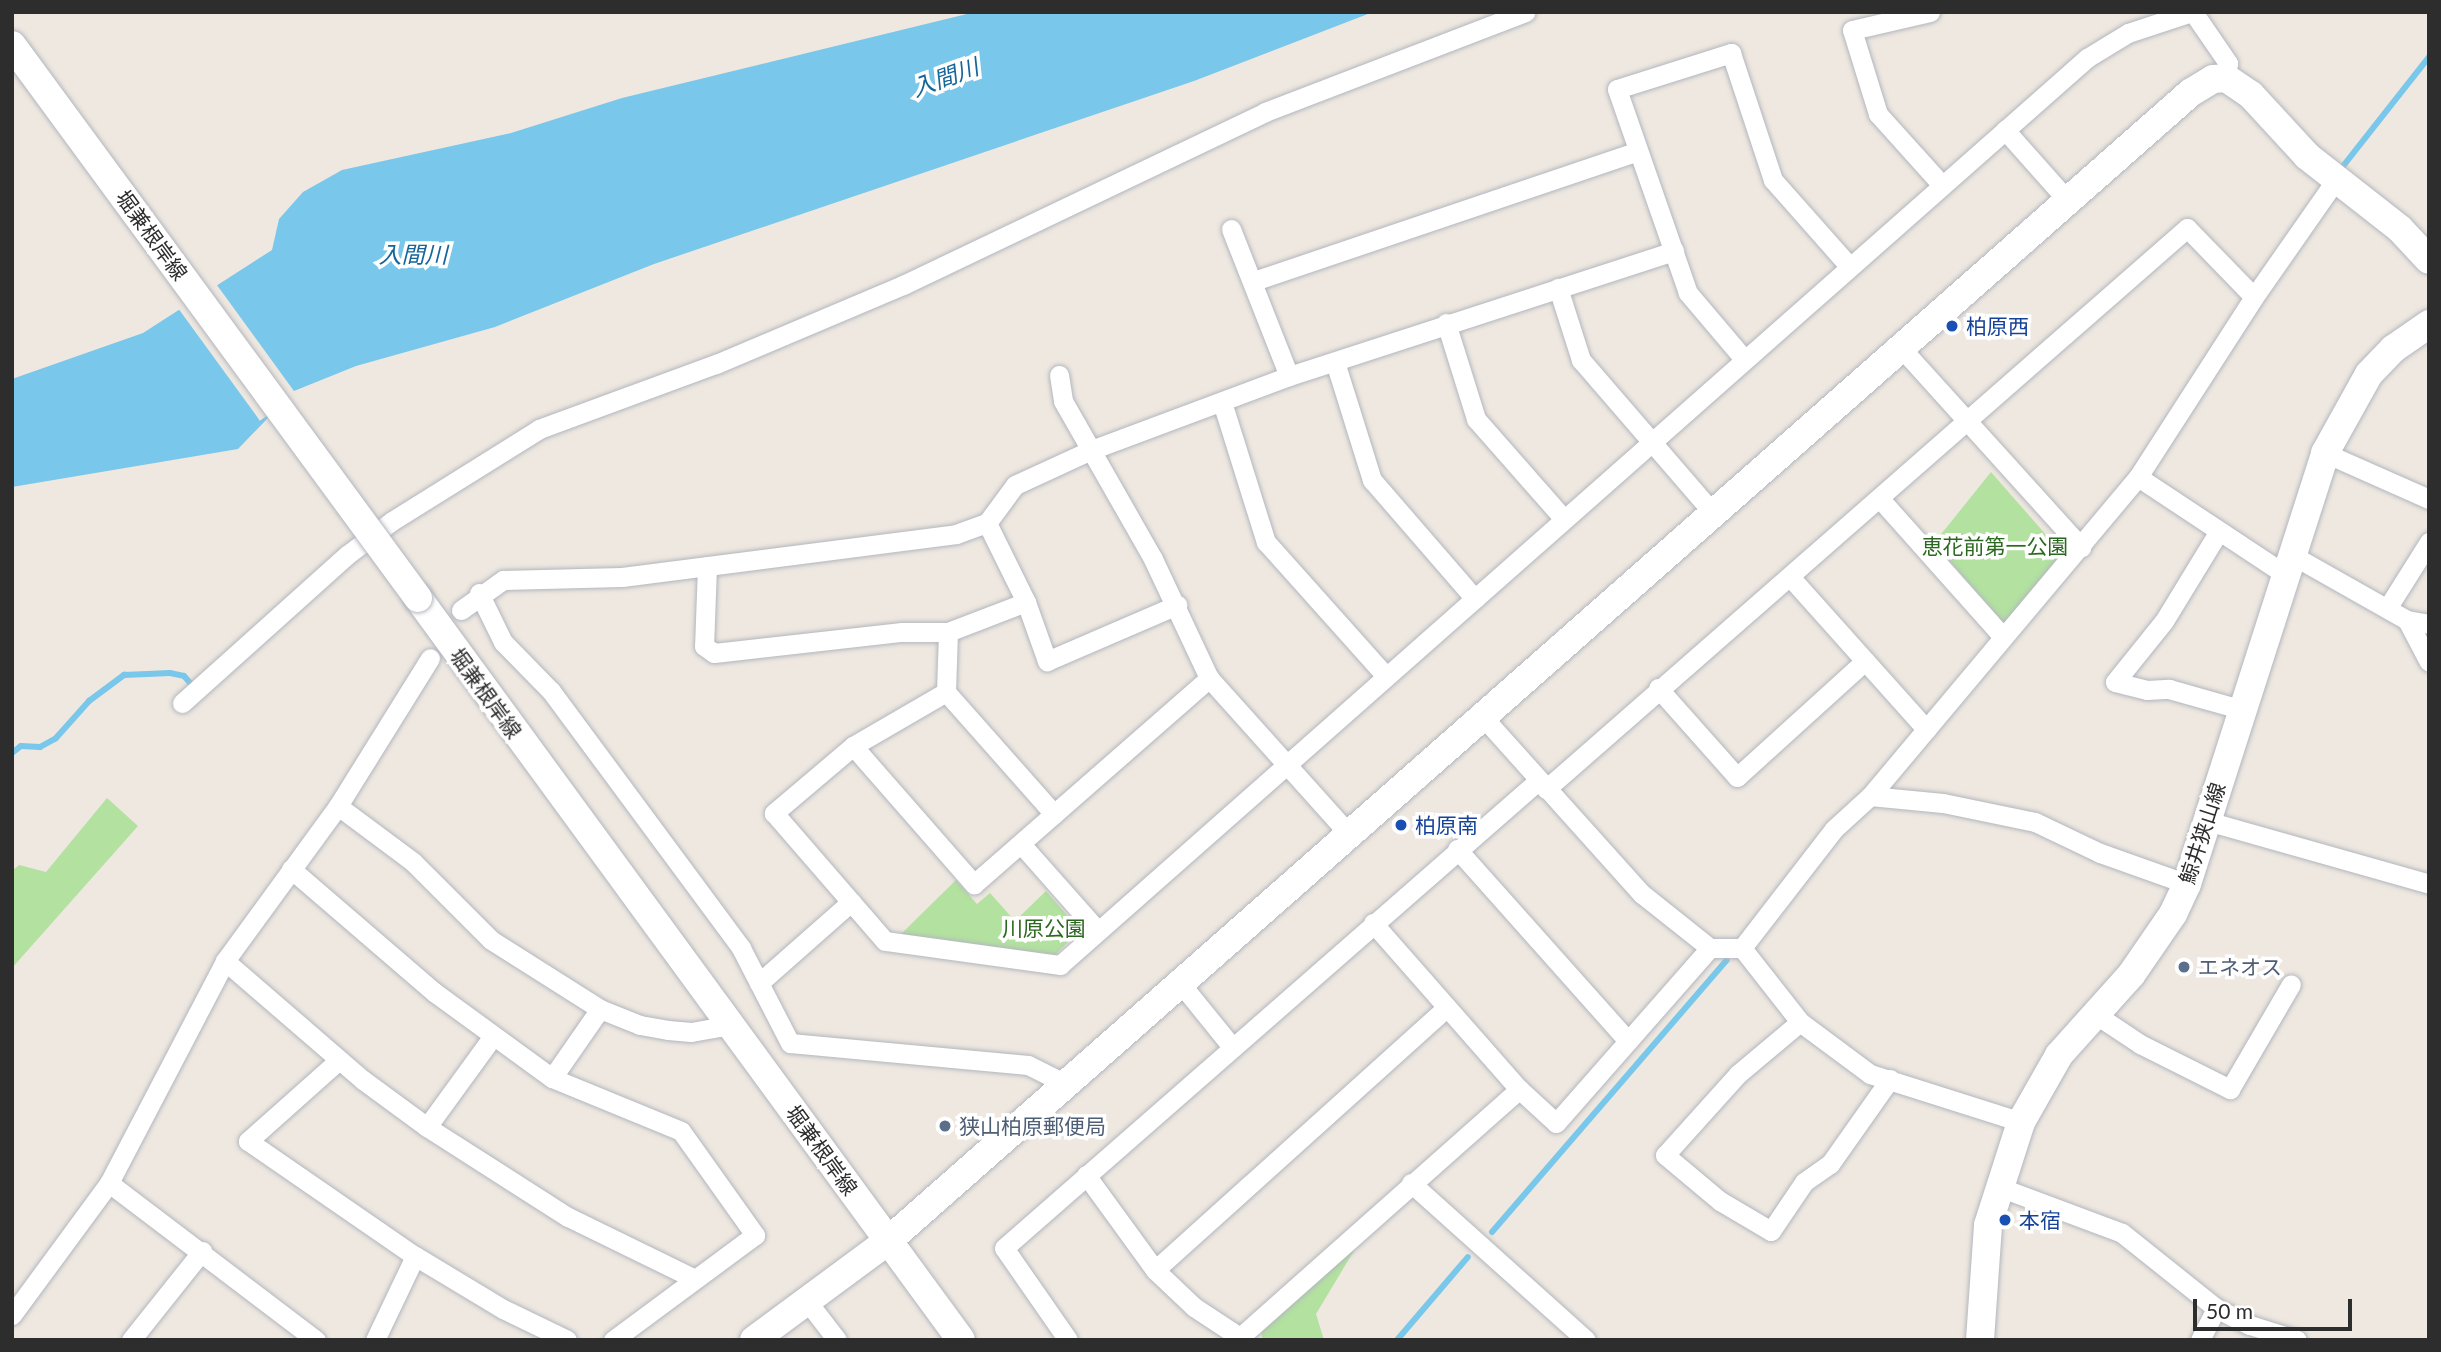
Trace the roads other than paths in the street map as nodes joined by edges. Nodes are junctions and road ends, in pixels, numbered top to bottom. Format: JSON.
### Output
{"nodes":[{"id":1,"x":1525,"y":12,"type":"edge"},
{"id":2,"x":1930,"y":12,"type":"edge"},
{"id":3,"x":2192,"y":12,"type":"edge"},
{"id":4,"x":12,"y":45,"type":"edge"},
{"id":5,"x":2226,"y":78,"type":"junction"},
{"id":6,"x":2005,"y":130,"type":"junction"},
{"id":7,"x":1637,"y":151,"type":"junction"},
{"id":8,"x":2334,"y":181,"type":"junction"},
{"id":9,"x":1942,"y":185,"type":"junction"},
{"id":10,"x":2069,"y":202,"type":"junction"},
{"id":11,"x":1231,"y":229,"type":"dead end"},
{"id":12,"x":1674,"y":251,"type":"junction"},
{"id":13,"x":2429,"y":260,"type":"edge"},
{"id":14,"x":1850,"y":267,"type":"junction"},
{"id":15,"x":1254,"y":281,"type":"junction"},
{"id":16,"x":1558,"y":288,"type":"junction"},
{"id":17,"x":2254,"y":297,"type":"junction"},
{"id":18,"x":1446,"y":323,"type":"junction"},
{"id":19,"x":2429,"y":324,"type":"edge"},
{"id":20,"x":1903,"y":350,"type":"junction"},
{"id":21,"x":1744,"y":359,"type":"junction"},
{"id":22,"x":1335,"y":362,"type":"junction"},
{"id":23,"x":1059,"y":375,"type":"dead end"},
{"id":24,"x":1289,"y":376,"type":"junction"},
{"id":25,"x":1223,"y":402,"type":"junction"},
{"id":26,"x":1968,"y":422,"type":"junction"},
{"id":27,"x":1651,"y":441,"type":"junction"},
{"id":28,"x":1091,"y":450,"type":"junction"},
{"id":29,"x":2325,"y":453,"type":"junction"},
{"id":30,"x":2138,"y":477,"type":"junction"},
{"id":31,"x":2429,"y":499,"type":"edge"},
{"id":32,"x":1881,"y":500,"type":"junction"},
{"id":33,"x":1715,"y":515,"type":"junction"},
{"id":34,"x":1564,"y":519,"type":"junction"},
{"id":35,"x":987,"y":523,"type":"junction"},
{"id":36,"x":2219,"y":531,"type":"junction"},
{"id":37,"x":2429,"y":541,"type":"edge"},
{"id":38,"x":2081,"y":547,"type":"junction"},
{"id":39,"x":2289,"y":565,"type":"junction"},
{"id":40,"x":708,"y":566,"type":"junction"},
{"id":41,"x":1791,"y":578,"type":"junction"},
{"id":42,"x":479,"y":593,"type":"junction"},
{"id":43,"x":1475,"y":599,"type":"junction"},
{"id":44,"x":1026,"y":602,"type":"junction"},
{"id":45,"x":1177,"y":606,"type":"junction"},
{"id":46,"x":2388,"y":607,"type":"junction"},
{"id":47,"x":461,"y":610,"type":"dead end"},
{"id":48,"x":2407,"y":620,"type":"junction"},
{"id":49,"x":2429,"y":624,"type":"edge"},
{"id":50,"x":948,"y":632,"type":"junction"},
{"id":51,"x":2002,"y":636,"type":"junction"},
{"id":52,"x":430,"y":658,"type":"dead end"},
{"id":53,"x":1865,"y":661,"type":"junction"},
{"id":54,"x":2429,"y":662,"type":"edge"},
{"id":55,"x":1386,"y":676,"type":"junction"},
{"id":56,"x":1209,"y":678,"type":"junction"},
{"id":57,"x":1658,"y":688,"type":"junction"},
{"id":58,"x":946,"y":692,"type":"junction"},
{"id":59,"x":182,"y":703,"type":"dead end"},
{"id":60,"x":2240,"y":709,"type":"junction"},
{"id":61,"x":1483,"y":717,"type":"junction"},
{"id":62,"x":1926,"y":729,"type":"junction"},
{"id":63,"x":852,"y":746,"type":"junction"},
{"id":64,"x":1287,"y":764,"type":"junction"},
{"id":65,"x":1542,"y":784,"type":"junction"},
{"id":66,"x":1870,"y":796,"type":"junction"},
{"id":67,"x":338,"y":806,"type":"junction"},
{"id":68,"x":1054,"y":814,"type":"junction"},
{"id":69,"x":2207,"y":821,"type":"junction"},
{"id":70,"x":1349,"y":834,"type":"junction"},
{"id":71,"x":1021,"y":844,"type":"junction"},
{"id":72,"x":1457,"y":849,"type":"junction"},
{"id":73,"x":290,"y":869,"type":"junction"},
{"id":74,"x":2187,"y":884,"type":"junction"},
{"id":75,"x":2429,"y":884,"type":"edge"},
{"id":76,"x":851,"y":902,"type":"junction"},
{"id":77,"x":1373,"y":923,"type":"junction"},
{"id":78,"x":1097,"y":930,"type":"junction"},
{"id":79,"x":1710,"y":948,"type":"junction"},
{"id":80,"x":1742,"y":948,"type":"junction"},
{"id":81,"x":225,"y":961,"type":"junction"},
{"id":82,"x":759,"y":983,"type":"junction"},
{"id":83,"x":1181,"y":984,"type":"junction"},
{"id":84,"x":2291,"y":984,"type":"dead end"},
{"id":85,"x":1446,"y":1007,"type":"junction"},
{"id":86,"x":600,"y":1009,"type":"junction"},
{"id":87,"x":2095,"y":1014,"type":"junction"},
{"id":88,"x":1800,"y":1022,"type":"junction"},
{"id":89,"x":731,"y":1025,"type":"junction"},
{"id":90,"x":493,"y":1036,"type":"junction"},
{"id":91,"x":1628,"y":1041,"type":"junction"},
{"id":92,"x":1232,"y":1047,"type":"junction"},
{"id":93,"x":339,"y":1060,"type":"junction"},
{"id":94,"x":552,"y":1078,"type":"junction"},
{"id":95,"x":1890,"y":1079,"type":"junction"},
{"id":96,"x":1066,"y":1084,"type":"junction"},
{"id":97,"x":1519,"y":1089,"type":"junction"},
{"id":98,"x":2021,"y":1122,"type":"junction"},
{"id":99,"x":427,"y":1127,"type":"junction"},
{"id":100,"x":1086,"y":1175,"type":"junction"},
{"id":101,"x":109,"y":1183,"type":"junction"},
{"id":102,"x":1412,"y":1183,"type":"junction"},
{"id":103,"x":1999,"y":1186,"type":"junction"},
{"id":104,"x":888,"y":1241,"type":"junction"},
{"id":105,"x":202,"y":1251,"type":"junction"},
{"id":106,"x":415,"y":1256,"type":"junction"},
{"id":107,"x":1155,"y":1270,"type":"junction"},
{"id":108,"x":695,"y":1279,"type":"junction"},
{"id":109,"x":807,"y":1301,"type":"junction"},
{"id":110,"x":2216,"y":1308,"type":"junction"},
{"id":111,"x":12,"y":1315,"type":"edge"},
{"id":112,"x":134,"y":1339,"type":"edge"},
{"id":113,"x":1242,"y":1339,"type":"edge"},
{"id":114,"x":316,"y":1340,"type":"edge"},
{"id":115,"x":375,"y":1340,"type":"edge"},
{"id":116,"x":567,"y":1340,"type":"edge"},
{"id":117,"x":613,"y":1340,"type":"edge"},
{"id":118,"x":754,"y":1340,"type":"edge"},
{"id":119,"x":837,"y":1340,"type":"edge"},
{"id":120,"x":961,"y":1340,"type":"edge"},
{"id":121,"x":1068,"y":1340,"type":"edge"},
{"id":122,"x":1586,"y":1340,"type":"edge"},
{"id":123,"x":1980,"y":1340,"type":"edge"},
{"id":124,"x":2200,"y":1340,"type":"edge"},
{"id":125,"x":2297,"y":1340,"type":"edge"}],
"edges":[{"from":1,"to":59,"type":"street"},
{"from":2,"to":9,"type":"street"},
{"from":3,"to":5,"type":"street"},
{"from":3,"to":6,"type":"street"},
{"from":4,"to":89,"type":"main road","name":"堀兼根岸線","bridge":true},
{"from":5,"to":8,"type":"main road"},
{"from":5,"to":10,"type":"main road"},
{"from":6,"to":9,"type":"street"},
{"from":6,"to":10,"type":"street"},
{"from":7,"to":12,"type":"street"},
{"from":7,"to":14,"type":"street"},
{"from":7,"to":15,"type":"street"},
{"from":8,"to":13,"type":"main road"},
{"from":8,"to":17,"type":"street"},
{"from":9,"to":14,"type":"street"},
{"from":10,"to":20,"type":"main road"},
{"from":11,"to":15,"type":"street"},
{"from":12,"to":16,"type":"street"},
{"from":12,"to":21,"type":"street"},
{"from":14,"to":21,"type":"street"},
{"from":15,"to":24,"type":"street"},
{"from":16,"to":18,"type":"street"},
{"from":16,"to":27,"type":"street"},
{"from":17,"to":26,"type":"street"},
{"from":17,"to":30,"type":"street"},
{"from":18,"to":22,"type":"street"},
{"from":18,"to":34,"type":"street"},
{"from":19,"to":29,"type":"main road","name":"鯨井狭山線"},
{"from":20,"to":26,"type":"street"},
{"from":20,"to":33,"type":"main road"},
{"from":21,"to":27,"type":"street"},
{"from":22,"to":24,"type":"street"},
{"from":22,"to":43,"type":"street"},
{"from":23,"to":28,"type":"street"},
{"from":24,"to":25,"type":"street"},
{"from":25,"to":28,"type":"street"},
{"from":25,"to":55,"type":"street"},
{"from":26,"to":32,"type":"street"},
{"from":26,"to":38,"type":"street"},
{"from":27,"to":33,"type":"street"},
{"from":27,"to":34,"type":"street"},
{"from":28,"to":35,"type":"street"},
{"from":28,"to":45,"type":"street"},
{"from":29,"to":31,"type":"street"},
{"from":29,"to":39,"type":"main road","name":"鯨井狭山線"},
{"from":30,"to":36,"type":"street"},
{"from":30,"to":38,"type":"street"},
{"from":32,"to":41,"type":"street"},
{"from":32,"to":51,"type":"street"},
{"from":33,"to":61,"type":"main road"},
{"from":34,"to":43,"type":"street"},
{"from":35,"to":40,"type":"street"},
{"from":35,"to":44,"type":"street"},
{"from":36,"to":39,"type":"street"},
{"from":36,"to":60,"type":"street"},
{"from":37,"to":46,"type":"street"},
{"from":38,"to":51,"type":"street"},
{"from":39,"to":46,"type":"street"},
{"from":39,"to":60,"type":"main road","name":"鯨井狭山線"},
{"from":40,"to":42,"type":"street"},
{"from":40,"to":50,"type":"street"},
{"from":41,"to":53,"type":"street"},
{"from":41,"to":57,"type":"street"},
{"from":42,"to":47,"type":"street"},
{"from":42,"to":82,"type":"street"},
{"from":43,"to":55,"type":"street"},
{"from":44,"to":45,"type":"street"},
{"from":44,"to":50,"type":"street"},
{"from":45,"to":56,"type":"street"},
{"from":46,"to":48,"type":"street"},
{"from":48,"to":49,"type":"street"},
{"from":48,"to":54,"type":"street"},
{"from":50,"to":58,"type":"street"},
{"from":51,"to":62,"type":"street"},
{"from":52,"to":67,"type":"street"},
{"from":53,"to":57,"type":"street"},
{"from":53,"to":62,"type":"street"},
{"from":55,"to":64,"type":"street"},
{"from":56,"to":64,"type":"street"},
{"from":56,"to":68,"type":"street"},
{"from":57,"to":65,"type":"street"},
{"from":58,"to":63,"type":"street"},
{"from":58,"to":68,"type":"street"},
{"from":60,"to":69,"type":"main road","name":"鯨井狭山線"},
{"from":61,"to":65,"type":"street"},
{"from":61,"to":70,"type":"main road"},
{"from":62,"to":66,"type":"street"},
{"from":63,"to":71,"type":"street"},
{"from":63,"to":76,"type":"street"},
{"from":64,"to":70,"type":"street"},
{"from":64,"to":78,"type":"street"},
{"from":65,"to":72,"type":"street"},
{"from":65,"to":79,"type":"street"},
{"from":66,"to":74,"type":"street"},
{"from":66,"to":80,"type":"street"},
{"from":67,"to":73,"type":"street"},
{"from":67,"to":86,"type":"street"},
{"from":68,"to":71,"type":"street"},
{"from":69,"to":74,"type":"main road","name":"鯨井狭山線"},
{"from":69,"to":75,"type":"street"},
{"from":70,"to":83,"type":"main road"},
{"from":71,"to":78,"type":"street"},
{"from":72,"to":77,"type":"street"},
{"from":72,"to":91,"type":"street"},
{"from":73,"to":81,"type":"street"},
{"from":73,"to":90,"type":"street"},
{"from":74,"to":87,"type":"main road","name":"鯨井狭山線"},
{"from":76,"to":78,"type":"street"},
{"from":76,"to":82,"type":"street"},
{"from":77,"to":85,"type":"street"},
{"from":77,"to":92,"type":"street"},
{"from":79,"to":80,"type":"street"},
{"from":79,"to":91,"type":"street"},
{"from":80,"to":88,"type":"street"},
{"from":81,"to":93,"type":"street"},
{"from":81,"to":101,"type":"street"},
{"from":82,"to":96,"type":"street"},
{"from":83,"to":92,"type":"street"},
{"from":83,"to":96,"type":"main road"},
{"from":84,"to":87,"type":"street"},
{"from":85,"to":97,"type":"street"},
{"from":85,"to":107,"type":"street"},
{"from":86,"to":89,"type":"street"},
{"from":86,"to":94,"type":"street"},
{"from":87,"to":98,"type":"main road","name":"鯨井狭山線"},
{"from":88,"to":95,"type":"street"},
{"from":88,"to":95,"type":"street"},
{"from":89,"to":104,"type":"main road","name":"堀兼根岸線"},
{"from":90,"to":94,"type":"street"},
{"from":90,"to":99,"type":"street"},
{"from":91,"to":97,"type":"street"},
{"from":92,"to":100,"type":"street"},
{"from":93,"to":99,"type":"street"},
{"from":93,"to":106,"type":"street"},
{"from":94,"to":108,"type":"street"},
{"from":95,"to":98,"type":"street"},
{"from":96,"to":104,"type":"main road"},
{"from":97,"to":102,"type":"street"},
{"from":98,"to":103,"type":"main road","name":"鯨井狭山線"},
{"from":99,"to":108,"type":"street"},
{"from":100,"to":107,"type":"street"},
{"from":100,"to":121,"type":"street"},
{"from":101,"to":105,"type":"street"},
{"from":101,"to":111,"type":"street"},
{"from":102,"to":113,"type":"street"},
{"from":102,"to":122,"type":"street"},
{"from":103,"to":110,"type":"street"},
{"from":103,"to":123,"type":"main road","name":"鯨井狭山線"},
{"from":104,"to":109,"type":"main road"},
{"from":104,"to":120,"type":"main road","name":"堀兼根岸線"},
{"from":105,"to":112,"type":"street"},
{"from":105,"to":114,"type":"street"},
{"from":106,"to":115,"type":"street"},
{"from":106,"to":116,"type":"street"},
{"from":107,"to":113,"type":"street"},
{"from":108,"to":117,"type":"street"},
{"from":109,"to":118,"type":"main road"},
{"from":109,"to":119,"type":"street"},
{"from":110,"to":124,"type":"street"},
{"from":110,"to":125,"type":"street"}]}
